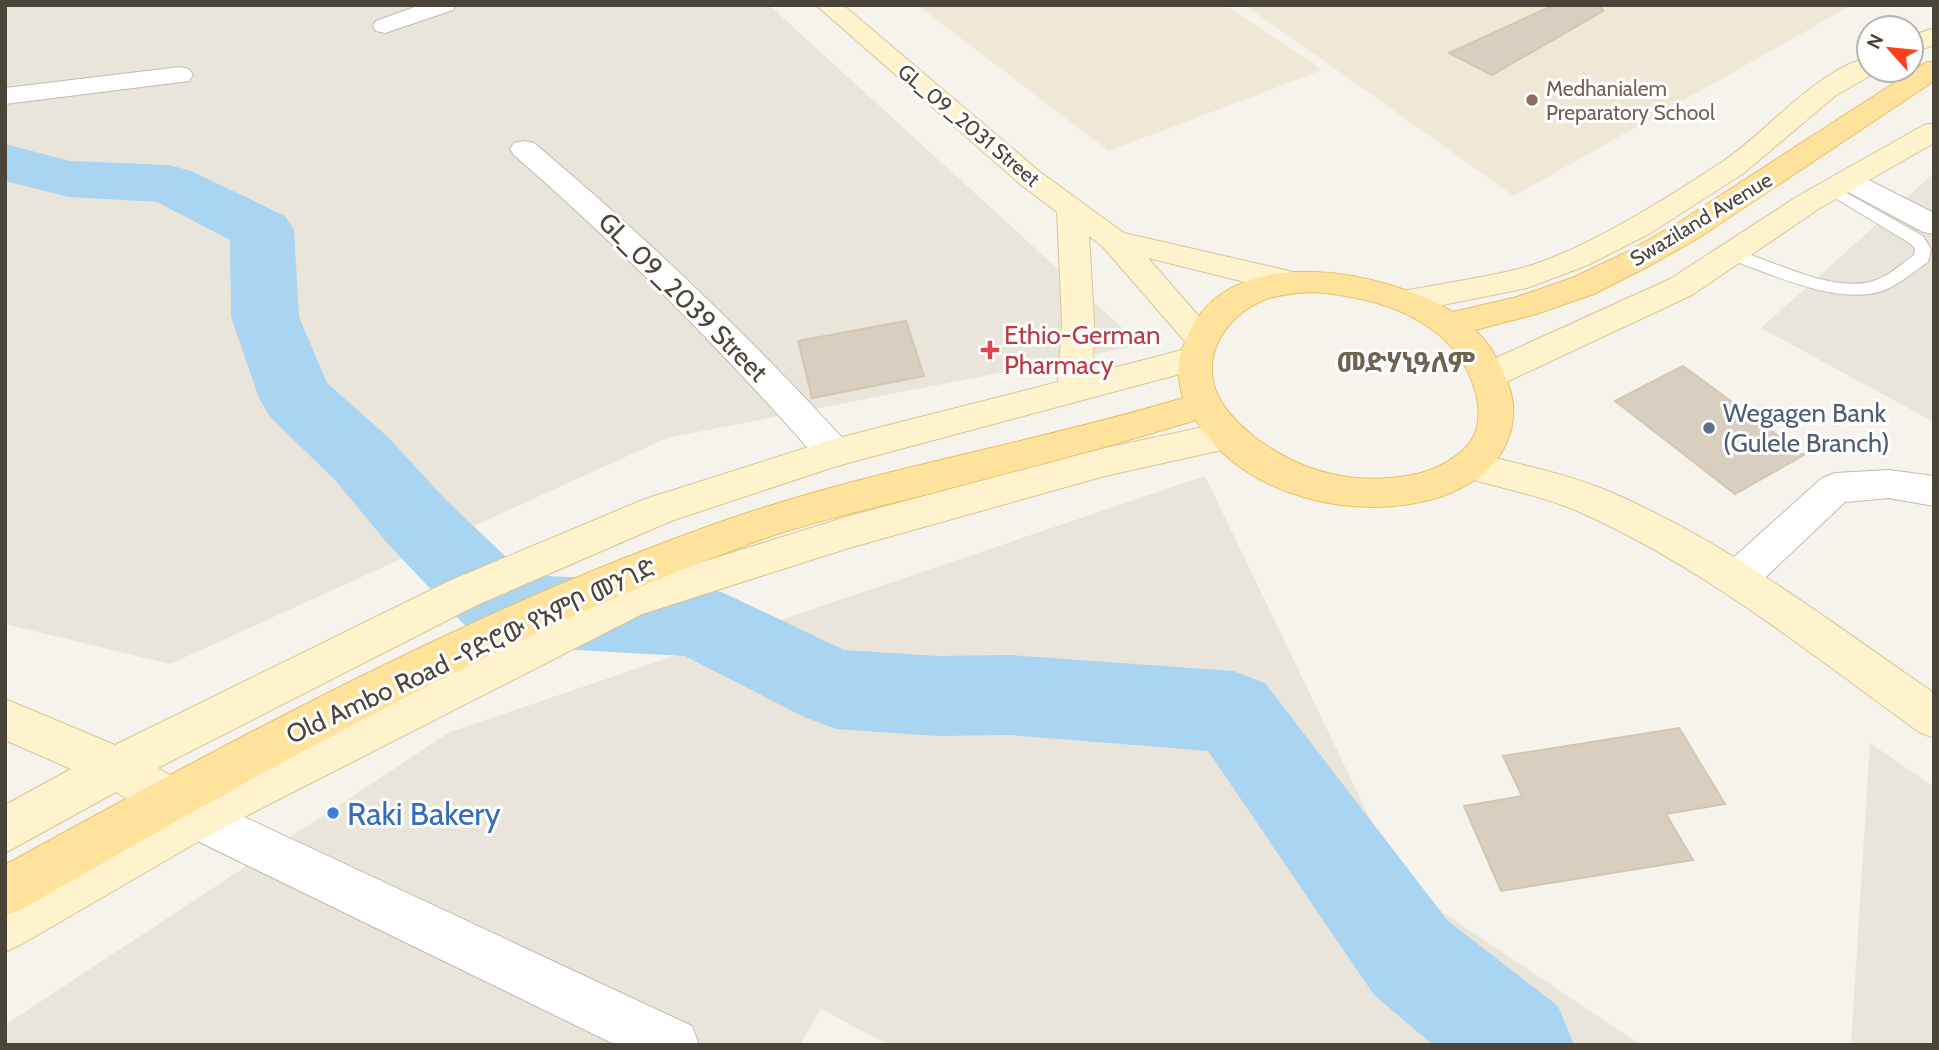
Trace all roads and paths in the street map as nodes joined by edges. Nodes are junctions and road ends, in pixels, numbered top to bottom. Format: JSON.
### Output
{"nodes":[{"id":1,"x":444,"y":5,"type":"edge"},
{"id":2,"x":828,"y":5,"type":"edge"},
{"id":3,"x":385,"y":26,"type":"dead end"},
{"id":4,"x":1934,"y":69,"type":"edge"},
{"id":5,"x":1855,"y":73,"type":"edge"},
{"id":6,"x":180,"y":75,"type":"dead end"},
{"id":7,"x":1934,"y":88,"type":"edge"},
{"id":8,"x":5,"y":96,"type":"edge"},
{"id":9,"x":1934,"y":131,"type":"edge"},
{"id":10,"x":524,"y":149,"type":"dead end"},
{"id":11,"x":1839,"y":184,"type":"junction"},
{"id":12,"x":1072,"y":211,"type":"junction"},
{"id":13,"x":1934,"y":225,"type":"edge"},
{"id":14,"x":1114,"y":240,"type":"junction"},
{"id":15,"x":1732,"y":254,"type":"junction"},
{"id":16,"x":1289,"y":282,"type":"junction"},
{"id":17,"x":1408,"y":301,"type":"junction"},
{"id":18,"x":1459,"y":335,"type":"junction"},
{"id":19,"x":1199,"y":372,"type":"junction"},
{"id":20,"x":1490,"y":375,"type":"junction"},
{"id":21,"x":1075,"y":391,"type":"junction"},
{"id":22,"x":1227,"y":436,"type":"junction"},
{"id":23,"x":834,"y":453,"type":"junction"},
{"id":24,"x":1470,"y":465,"type":"junction"},
{"id":25,"x":1934,"y":491,"type":"edge"},
{"id":26,"x":611,"y":569,"type":"junction"},
{"id":27,"x":1737,"y":579,"type":"junction"},
{"id":28,"x":341,"y":699,"type":"junction"},
{"id":29,"x":1934,"y":718,"type":"edge"},
{"id":30,"x":5,"y":719,"type":"edge"},
{"id":31,"x":159,"y":793,"type":"junction"},
{"id":32,"x":5,"y":830,"type":"edge"},
{"id":33,"x":5,"y":866,"type":"edge"},
{"id":34,"x":5,"y":892,"type":"edge"},
{"id":35,"x":5,"y":927,"type":"edge"},
{"id":36,"x":673,"y":1045,"type":"edge"}],
"edges":[{"from":1,"to":3,"type":"street"},
{"from":2,"to":12,"type":"main road","name":"GL_09_2031 Street"},
{"from":4,"to":18,"type":"main road","name":"Swaziland Avenue"},
{"from":5,"to":17,"type":"main road"},
{"from":6,"to":8,"type":"street"},
{"from":7,"to":18,"type":"main road","name":"Swaziland Avenue"},
{"from":9,"to":11,"type":"main road"},
{"from":10,"to":23,"type":"street","name":"GL_09_2039 Street"},
{"from":11,"to":13,"type":"street"},
{"from":11,"to":15,"type":"main road"},
{"from":11,"to":15,"type":"lane"},
{"from":12,"to":14,"type":"main road","name":"GL_09_2031 Street"},
{"from":12,"to":21,"type":"main road"},
{"from":14,"to":16,"type":"main road","name":"GL_09_2031 Street"},
{"from":14,"to":19,"type":"main road","name":"GL_09_2031 Street"},
{"from":15,"to":20,"type":"main road"},
{"from":16,"to":17,"type":"main road"},
{"from":16,"to":19,"type":"main road"},
{"from":17,"to":18,"type":"main road"},
{"from":18,"to":20,"type":"main road"},
{"from":19,"to":21,"type":"main road"},
{"from":19,"to":22,"type":"main road"},
{"from":19,"to":26,"type":"main road","name":"Old Ambo Road -የድሮው የአምቦ መንገድ"},
{"from":20,"to":24,"type":"main road"},
{"from":21,"to":23,"type":"main road"},
{"from":22,"to":24,"type":"main road"},
{"from":22,"to":26,"type":"main road"},
{"from":23,"to":26,"type":"main road"},
{"from":24,"to":27,"type":"main road"},
{"from":25,"to":27,"type":"street"},
{"from":26,"to":28,"type":"main road"},
{"from":26,"to":28,"type":"main road"},
{"from":27,"to":29,"type":"main road"},
{"from":28,"to":31,"type":"main road","name":"Old Ambo Road -የድሮው የአምቦ መንገድ"},
{"from":28,"to":31,"type":"main road"},
{"from":30,"to":31,"type":"main road"},
{"from":31,"to":32,"type":"main road"},
{"from":31,"to":33,"type":"main road","name":"Old Ambo Road -የድሮው የአምቦ መንገድ"},
{"from":31,"to":34,"type":"main road","name":"Old Ambo Road -የድሮው የአምቦ መንገድ"},
{"from":31,"to":35,"type":"main road"},
{"from":31,"to":36,"type":"street"}]}
